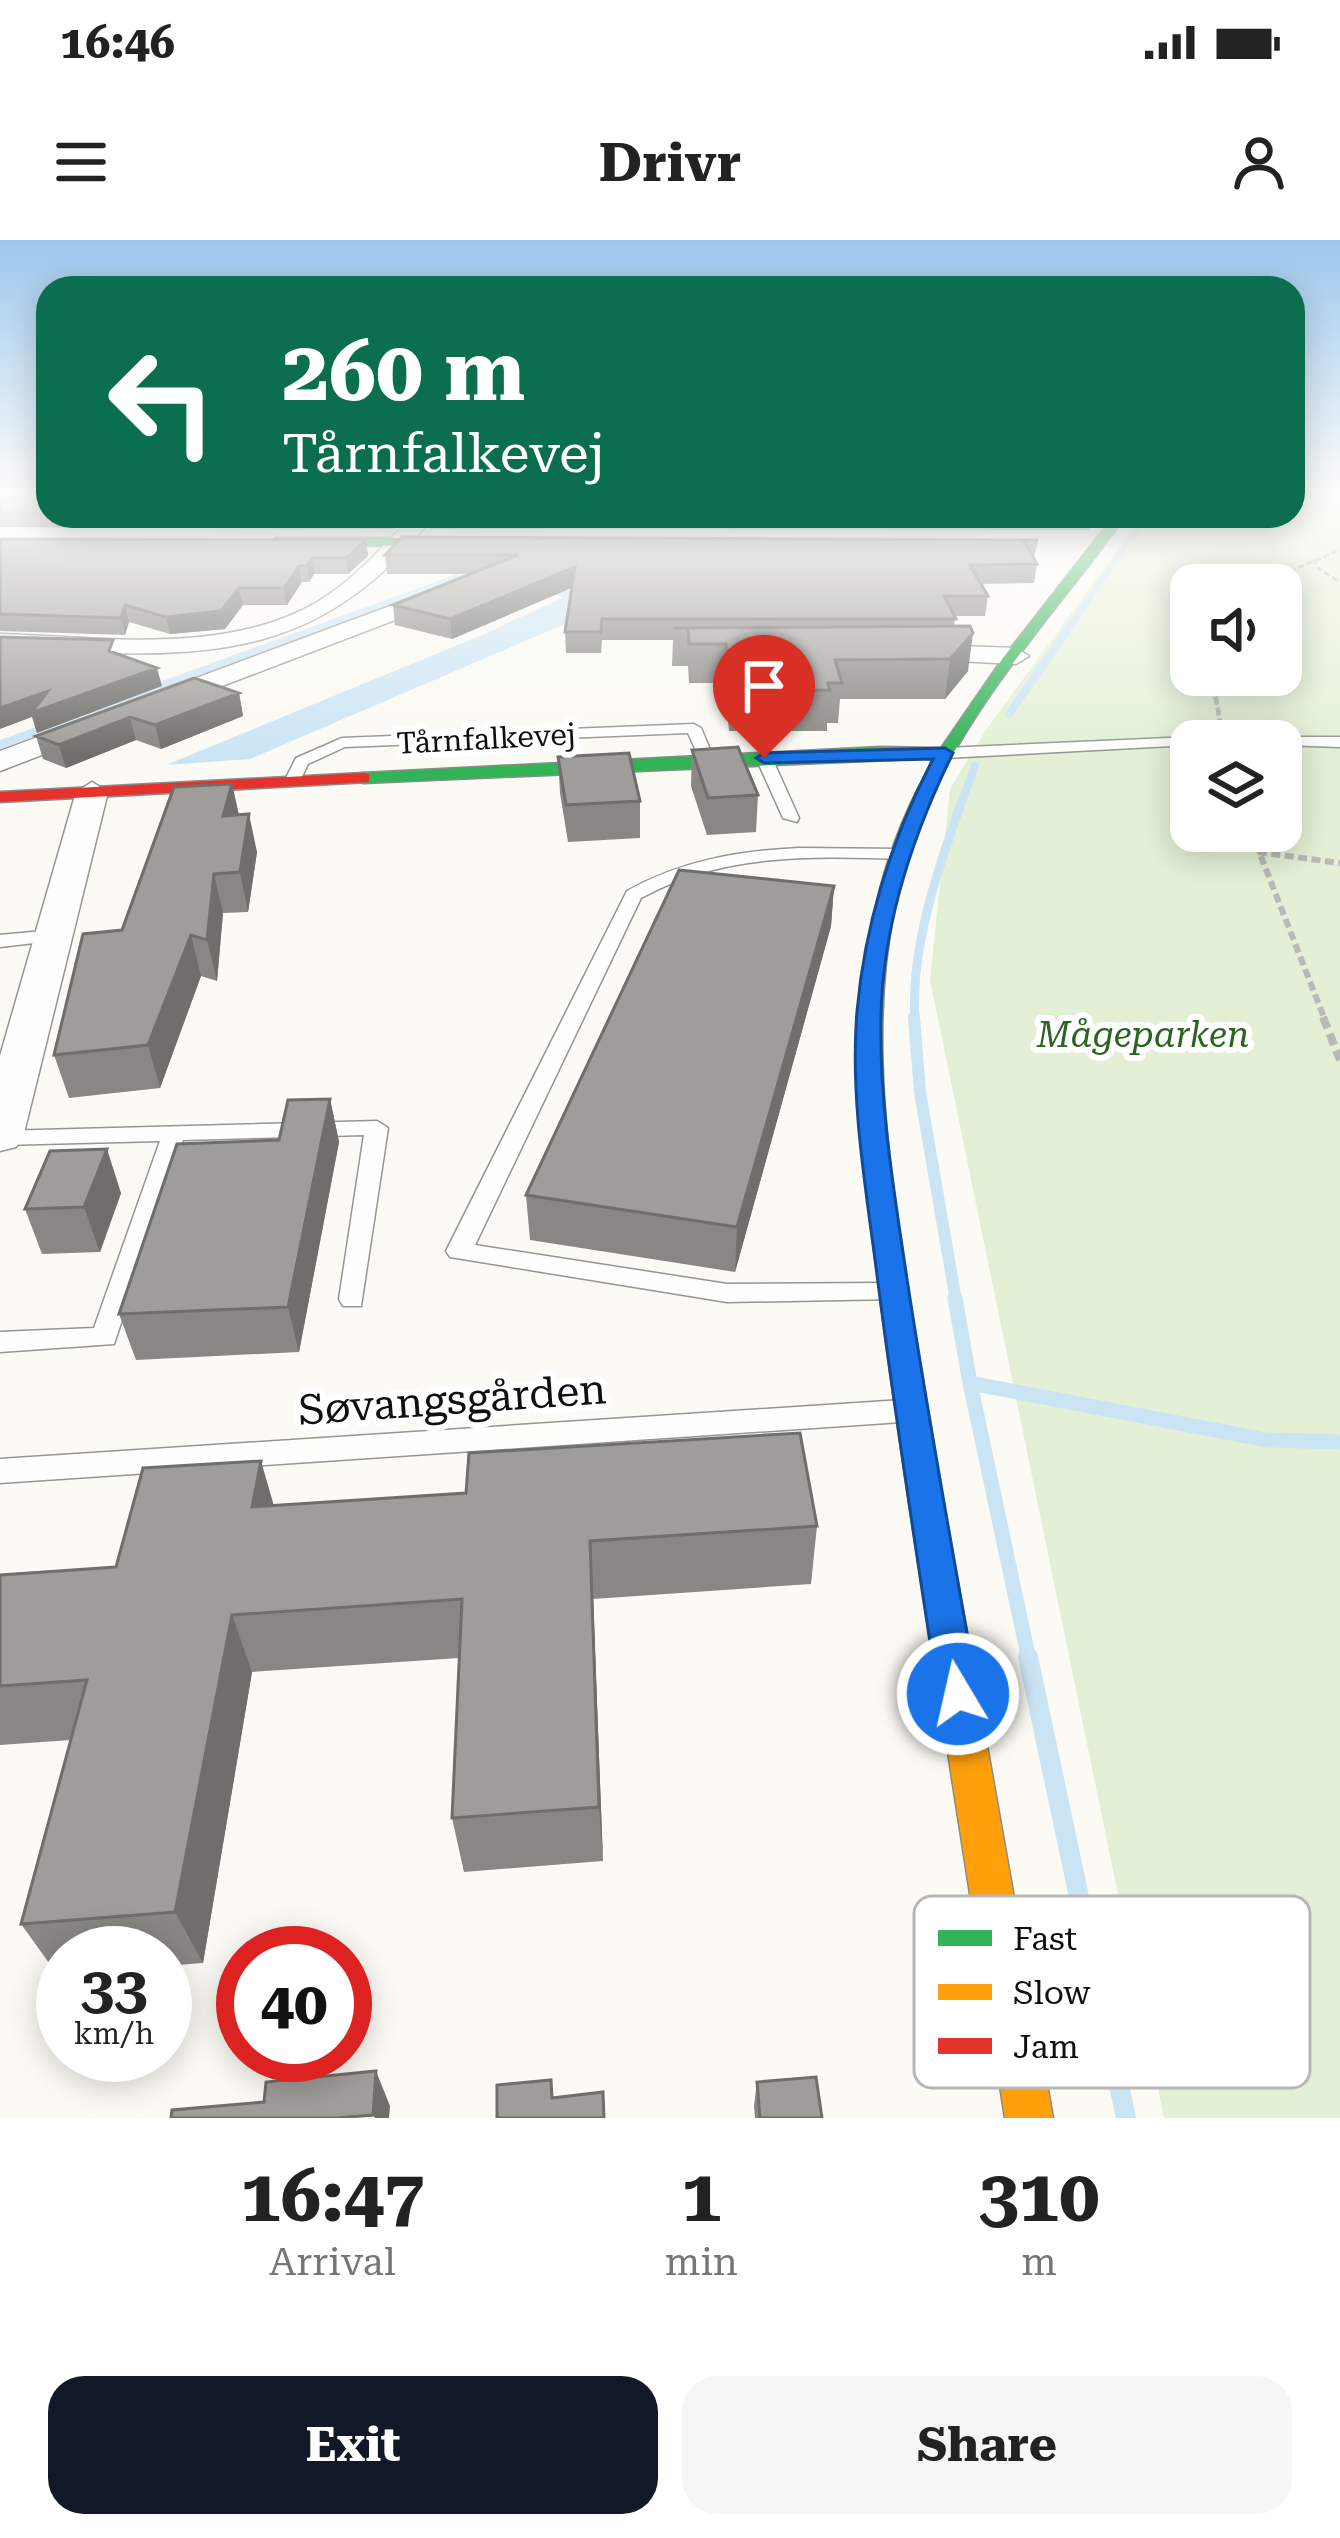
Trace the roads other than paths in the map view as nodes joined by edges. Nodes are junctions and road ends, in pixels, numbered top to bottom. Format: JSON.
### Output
{"nodes":[{"id":1,"x":354,"y":582,"type":"edge"},
{"id":2,"x":1071,"y":582,"type":"edge"},
{"id":3,"x":433,"y":597,"type":"edge"},
{"id":4,"x":0,"y":642,"type":"edge"},
{"id":5,"x":871,"y":652,"type":"edge"},
{"id":6,"x":1016,"y":656,"type":"junction"},
{"id":7,"x":1302,"y":741,"type":"edge"},
{"id":8,"x":1170,"y":742,"type":"edge"},
{"id":9,"x":1340,"y":742,"type":"edge"},
{"id":10,"x":945,"y":753,"type":"junction"},
{"id":11,"x":764,"y":758,"type":"junction"},
{"id":12,"x":0,"y":762,"type":"edge"},
{"id":13,"x":92,"y":792,"type":"junction"},
{"id":14,"x":0,"y":797,"type":"edge"},
{"id":15,"x":791,"y":818,"type":"dead end"},
{"id":16,"x":901,"y":854,"type":"junction"},
{"id":17,"x":53,"y":936,"type":"junction"},
{"id":18,"x":0,"y":941,"type":"edge"},
{"id":19,"x":12,"y":1048,"type":"edge"},
{"id":20,"x":0,"y":1134,"type":"edge"},
{"id":21,"x":172,"y":1136,"type":"junction"},
{"id":22,"x":894,"y":1292,"type":"junction"},
{"id":23,"x":352,"y":1299,"type":"dead end"},
{"id":24,"x":0,"y":1342,"type":"edge"},
{"id":25,"x":910,"y":1411,"type":"junction"},
{"id":26,"x":0,"y":1471,"type":"edge"},
{"id":27,"x":992,"y":1896,"type":"edge"},
{"id":28,"x":1024,"y":2088,"type":"edge"},
{"id":29,"x":1029,"y":2118,"type":"edge"}],
"edges":[{"from":1,"to":4,"type":"street"},
{"from":2,"to":6,"type":"street"},
{"from":3,"to":12,"type":"street"},
{"from":5,"to":6,"type":"street"},
{"from":6,"to":10,"type":"street"},
{"from":7,"to":9,"type":"lane"},
{"from":8,"to":10,"type":"lane","name":"Tårnfalkevej"},
{"from":10,"to":11,"type":"street","name":"Tårnfalkevej"},
{"from":10,"to":16,"type":"street"},
{"from":11,"to":13,"type":"street","name":"Tårnfalkevej"},
{"from":11,"to":15,"type":"lane"},
{"from":13,"to":14,"type":"street","name":"Tårnfalkevej"},
{"from":13,"to":17,"type":"street"},
{"from":16,"to":22,"type":"street"},
{"from":16,"to":22,"type":"lane"},
{"from":17,"to":18,"type":"lane"},
{"from":17,"to":19,"type":"street"},
{"from":19,"to":20,"type":"street"},
{"from":20,"to":21,"type":"lane"},
{"from":21,"to":23,"type":"lane"},
{"from":21,"to":24,"type":"lane"},
{"from":22,"to":25,"type":"street"},
{"from":25,"to":26,"type":"lane","name":"Søvangsgården"},
{"from":25,"to":27,"type":"street"},
{"from":28,"to":29,"type":"street"}]}
